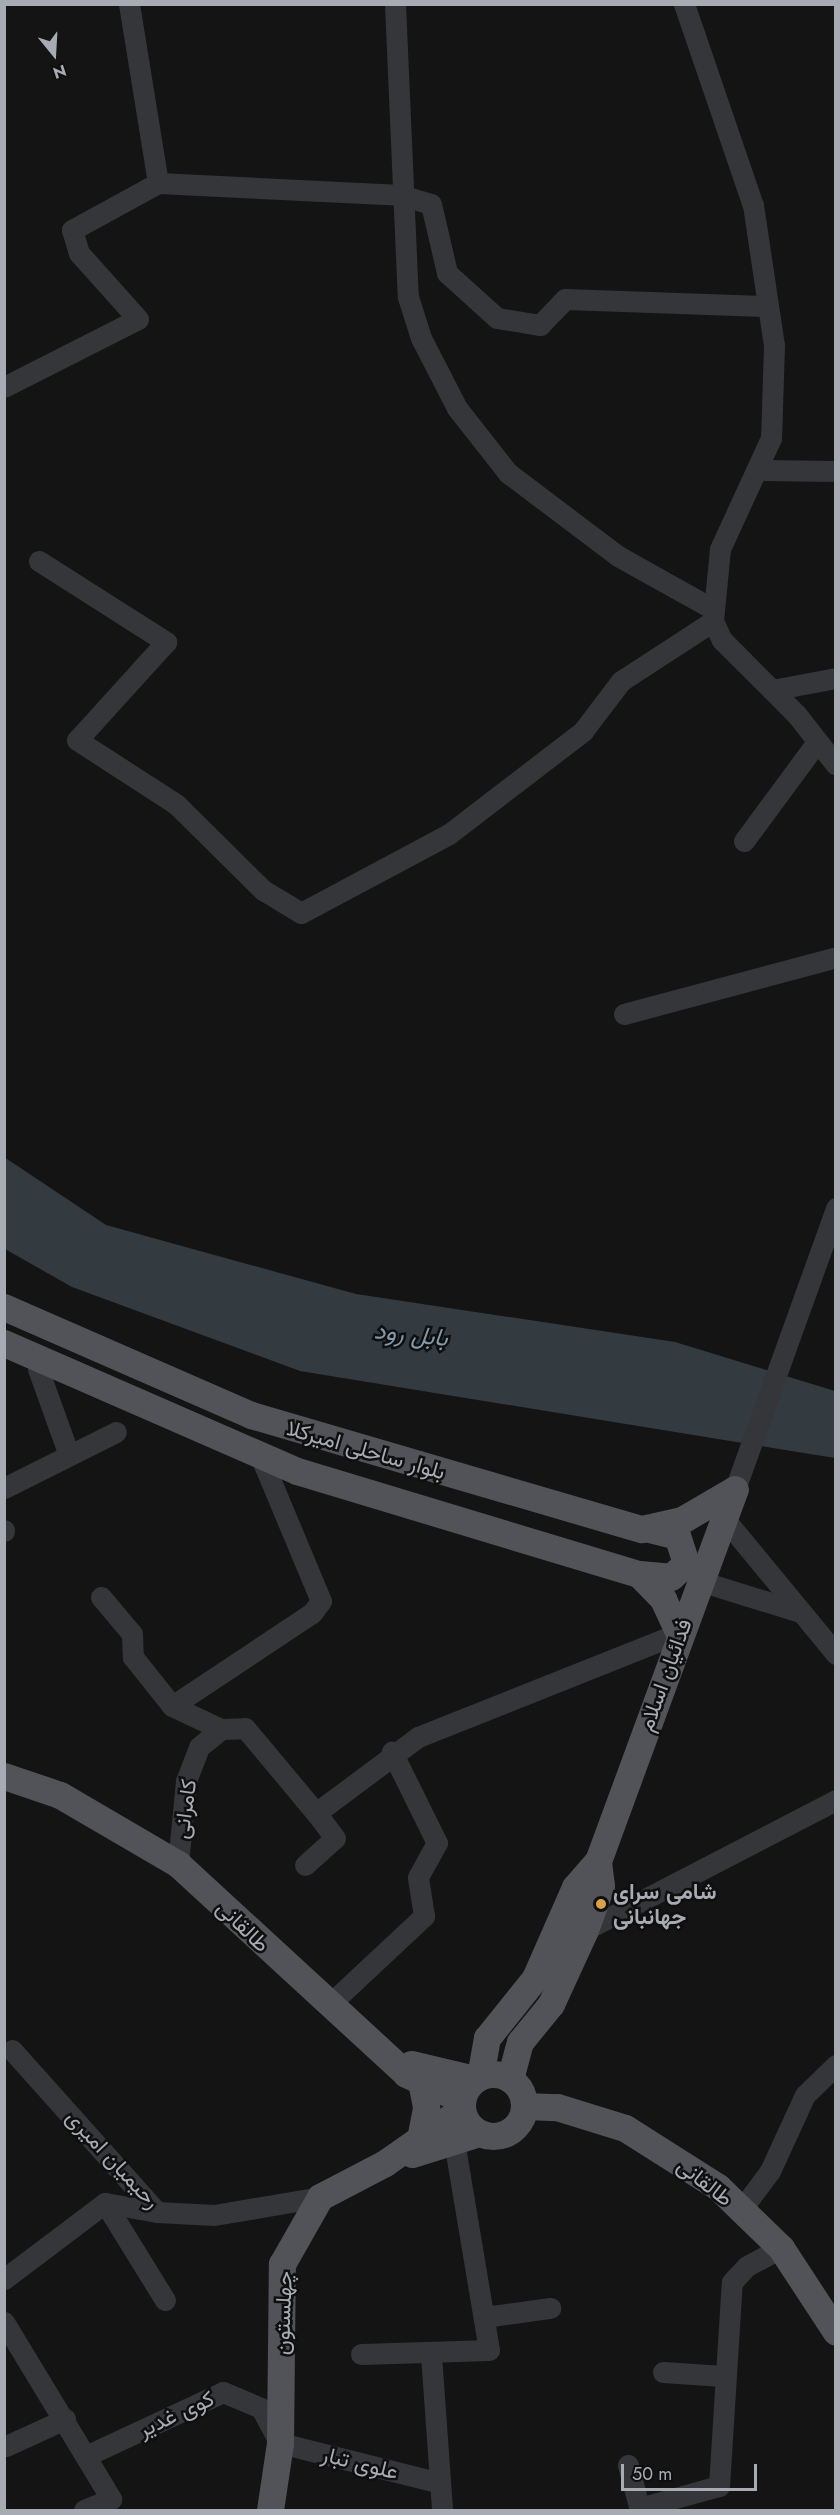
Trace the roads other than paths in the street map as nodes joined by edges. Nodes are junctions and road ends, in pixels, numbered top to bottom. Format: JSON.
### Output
{"nodes":[{"id":1,"x":129,"y":4,"type":"edge"},
{"id":2,"x":395,"y":4,"type":"edge"},
{"id":3,"x":684,"y":4,"type":"edge"},
{"id":4,"x":158,"y":183,"type":"junction"},
{"id":5,"x":401,"y":195,"type":"junction"},
{"id":6,"x":768,"y":306,"type":"junction"},
{"id":7,"x":4,"y":387,"type":"edge"},
{"id":8,"x":757,"y":470,"type":"junction"},
{"id":9,"x":836,"y":471,"type":"edge"},
{"id":10,"x":39,"y":561,"type":"dead end"},
{"id":11,"x":712,"y":614,"type":"junction"},
{"id":12,"x":836,"y":678,"type":"edge"},
{"id":13,"x":771,"y":690,"type":"junction"},
{"id":14,"x":818,"y":742,"type":"junction"},
{"id":15,"x":836,"y":765,"type":"edge"},
{"id":16,"x":744,"y":841,"type":"dead end"},
{"id":17,"x":836,"y":957,"type":"edge"},
{"id":18,"x":624,"y":1014,"type":"dead end"},
{"id":19,"x":836,"y":1208,"type":"edge"},
{"id":20,"x":4,"y":1307,"type":"edge"},
{"id":21,"x":4,"y":1343,"type":"edge"},
{"id":22,"x":38,"y":1369,"type":"dead end"},
{"id":23,"x":116,"y":1432,"type":"dead end"},
{"id":24,"x":69,"y":1455,"type":"junction"},
{"id":25,"x":260,"y":1455,"type":"junction"},
{"id":26,"x":4,"y":1488,"type":"edge"},
{"id":27,"x":735,"y":1490,"type":"junction"},
{"id":28,"x":723,"y":1517,"type":"junction"},
{"id":29,"x":642,"y":1529,"type":"junction"},
{"id":30,"x":639,"y":1574,"type":"junction"},
{"id":31,"x":700,"y":1581,"type":"junction"},
{"id":32,"x":101,"y":1597,"type":"dead end"},
{"id":33,"x":800,"y":1612,"type":"junction"},
{"id":34,"x":679,"y":1634,"type":"junction"},
{"id":35,"x":836,"y":1654,"type":"edge"},
{"id":36,"x":172,"y":1706,"type":"junction"},
{"id":37,"x":221,"y":1729,"type":"junction"},
{"id":38,"x":392,"y":1752,"type":"junction"},
{"id":39,"x":4,"y":1776,"type":"edge"},
{"id":40,"x":836,"y":1800,"type":"edge"},
{"id":41,"x":316,"y":1813,"type":"junction"},
{"id":42,"x":598,"y":1861,"type":"junction"},
{"id":43,"x":178,"y":1864,"type":"junction"},
{"id":44,"x":305,"y":1865,"type":"dead end"},
{"id":45,"x":585,"y":1930,"type":"junction"},
{"id":46,"x":330,"y":2004,"type":"junction"},
{"id":47,"x":12,"y":2050,"type":"dead end"},
{"id":48,"x":387,"y":2058,"type":"junction"},
{"id":49,"x":836,"y":2065,"type":"edge"},
{"id":50,"x":510,"y":2079,"type":"junction"},
{"id":51,"x":421,"y":2081,"type":"junction"},
{"id":52,"x":470,"y":2091,"type":"junction"},
{"id":53,"x":525,"y":2106,"type":"junction"},
{"id":54,"x":466,"y":2137,"type":"junction"},
{"id":55,"x":420,"y":2139,"type":"junction"},
{"id":56,"x":385,"y":2163,"type":"junction"},
{"id":57,"x":320,"y":2197,"type":"junction"},
{"id":58,"x":105,"y":2203,"type":"junction"},
{"id":59,"x":273,"y":2205,"type":"junction"},
{"id":60,"x":741,"y":2210,"type":"junction"},
{"id":61,"x":157,"y":2212,"type":"junction"},
{"id":62,"x":298,"y":2237,"type":"junction"},
{"id":63,"x":781,"y":2248,"type":"junction"},
{"id":64,"x":4,"y":2279,"type":"edge"},
{"id":65,"x":165,"y":2300,"type":"dead end"},
{"id":66,"x":550,"y":2308,"type":"dead end"},
{"id":67,"x":484,"y":2317,"type":"junction"},
{"id":68,"x":4,"y":2322,"type":"edge"},
{"id":69,"x":836,"y":2331,"type":"edge"},
{"id":70,"x":361,"y":2354,"type":"dead end"},
{"id":71,"x":431,"y":2355,"type":"junction"},
{"id":72,"x":663,"y":2372,"type":"dead end"},
{"id":73,"x":723,"y":2376,"type":"junction"},
{"id":74,"x":65,"y":2418,"type":"junction"},
{"id":75,"x":280,"y":2443,"type":"junction"},
{"id":76,"x":6,"y":2446,"type":"edge"},
{"id":77,"x":88,"y":2455,"type":"junction"},
{"id":78,"x":628,"y":2465,"type":"dead end"},
{"id":79,"x":440,"y":2483,"type":"junction"},
{"id":80,"x":640,"y":2509,"type":"edge"},
{"id":81,"x":84,"y":2511,"type":"edge"},
{"id":82,"x":270,"y":2511,"type":"edge"},
{"id":83,"x":442,"y":2511,"type":"edge"}],
"edges":[{"from":1,"to":4,"type":"street"},
{"from":2,"to":5,"type":"street"},
{"from":3,"to":6,"type":"street"},
{"from":4,"to":5,"type":"street"},
{"from":4,"to":7,"type":"street"},
{"from":5,"to":6,"type":"street"},
{"from":5,"to":11,"type":"street"},
{"from":6,"to":8,"type":"street"},
{"from":8,"to":9,"type":"street"},
{"from":8,"to":11,"type":"street"},
{"from":10,"to":11,"type":"street"},
{"from":11,"to":13,"type":"street"},
{"from":12,"to":13,"type":"street"},
{"from":13,"to":14,"type":"street"},
{"from":14,"to":15,"type":"street"},
{"from":14,"to":16,"type":"street"},
{"from":17,"to":18,"type":"street"},
{"from":19,"to":27,"type":"street"},
{"from":20,"to":29,"type":"main road","name":"بلوار ساحلی امیرکلا"},
{"from":21,"to":25,"type":"main road","name":"بلوار ساحلی امیرکلا"},
{"from":22,"to":24,"type":"street"},
{"from":23,"to":24,"type":"street"},
{"from":24,"to":26,"type":"street"},
{"from":25,"to":30,"type":"main road","name":"بلوار ساحلی امیرکلا"},
{"from":25,"to":36,"type":"street"},
{"from":27,"to":28,"type":"main road","name":"فدائیان اسلام"},
{"from":27,"to":29,"type":"main road","name":"بلوار ساحلی امیرکلا"},
{"from":28,"to":31,"type":"main road","name":"فدائیان اسلام"},
{"from":28,"to":33,"type":"street"},
{"from":29,"to":30,"type":"main road"},
{"from":30,"to":34,"type":"main road","name":"بلوار ساحلی امیرکلا"},
{"from":31,"to":33,"type":"street"},
{"from":31,"to":34,"type":"main road","name":"فدائیان اسلام"},
{"from":32,"to":36,"type":"street"},
{"from":33,"to":35,"type":"street"},
{"from":34,"to":38,"type":"street"},
{"from":34,"to":42,"type":"main road","name":"فدائیان اسلام"},
{"from":36,"to":37,"type":"street"},
{"from":37,"to":41,"type":"street"},
{"from":37,"to":43,"type":"street","name":"کامرانی"},
{"from":38,"to":41,"type":"street"},
{"from":38,"to":46,"type":"street"},
{"from":39,"to":43,"type":"main road","name":"طالقانی"},
{"from":40,"to":45,"type":"street"},
{"from":41,"to":44,"type":"street"},
{"from":42,"to":45,"type":"main road","name":"فدائیان اسلام"},
{"from":42,"to":52,"type":"main road","name":"فدائیان اسلام"},
{"from":43,"to":46,"type":"main road","name":"طالقانی"},
{"from":45,"to":50,"type":"main road","name":"فدائیان اسلام"},
{"from":46,"to":48,"type":"main road","name":"طالقانی"},
{"from":47,"to":61,"type":"street","name":"رحیمیان امیری"},
{"from":48,"to":51,"type":"main road","name":"طالقانی"},
{"from":48,"to":52,"type":"main road"},
{"from":49,"to":60,"type":"street"},
{"from":50,"to":52,"type":"main road"},
{"from":50,"to":53,"type":"main road"},
{"from":51,"to":52,"type":"main road","name":"طالقانی"},
{"from":51,"to":55,"type":"main road"},
{"from":52,"to":54,"type":"main road"},
{"from":52,"to":55,"type":"main road"},
{"from":53,"to":54,"type":"main road"},
{"from":53,"to":60,"type":"main road","name":"طالقانی"},
{"from":54,"to":56,"type":"main road"},
{"from":54,"to":67,"type":"street"},
{"from":55,"to":56,"type":"main road"},
{"from":56,"to":57,"type":"main road"},
{"from":57,"to":59,"type":"street","name":"رحیمیان امیری"},
{"from":57,"to":62,"type":"main road","name":"چهلستون"},
{"from":58,"to":61,"type":"street"},
{"from":58,"to":64,"type":"street"},
{"from":58,"to":65,"type":"street"},
{"from":59,"to":61,"type":"street","name":"رحیمیان امیری"},
{"from":59,"to":62,"type":"street"},
{"from":60,"to":63,"type":"main road","name":"طالقانی"},
{"from":62,"to":75,"type":"main road","name":"چهلستون"},
{"from":63,"to":69,"type":"main road","name":"طالقانی"},
{"from":63,"to":73,"type":"street"},
{"from":66,"to":67,"type":"street"},
{"from":67,"to":71,"type":"street"},
{"from":68,"to":74,"type":"street"},
{"from":70,"to":71,"type":"street"},
{"from":71,"to":79,"type":"street"},
{"from":72,"to":73,"type":"street"},
{"from":73,"to":80,"type":"street"},
{"from":74,"to":76,"type":"street"},
{"from":74,"to":77,"type":"street"},
{"from":75,"to":77,"type":"street","name":"کوی غدیر"},
{"from":75,"to":79,"type":"street","name":"علوی تبار"},
{"from":75,"to":82,"type":"main road","name":"چهلستون"},
{"from":77,"to":81,"type":"street"},
{"from":78,"to":80,"type":"street"},
{"from":79,"to":83,"type":"street"}]}
